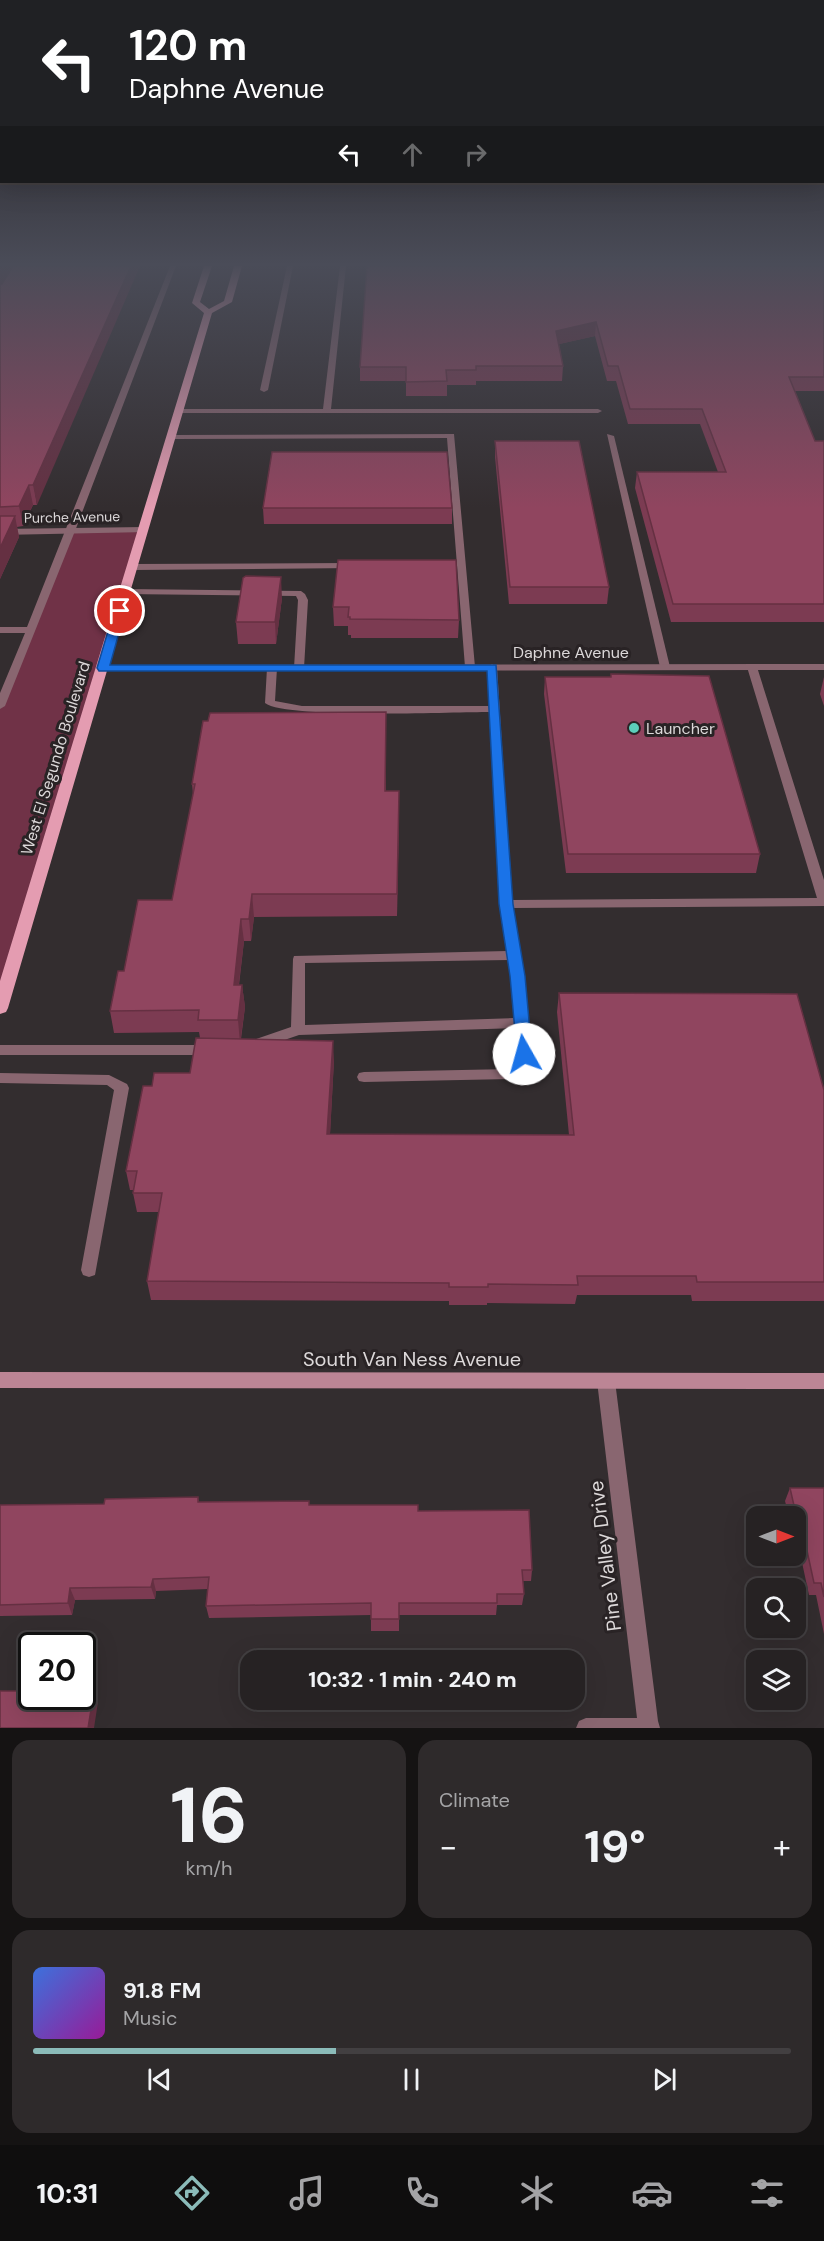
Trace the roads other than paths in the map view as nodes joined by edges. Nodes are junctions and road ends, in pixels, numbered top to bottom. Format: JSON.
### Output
{"nodes":[{"id":1,"x":142,"y":347,"type":"edge"},
{"id":2,"x":198,"y":347,"type":"edge"},
{"id":3,"x":273,"y":347,"type":"edge"},
{"id":4,"x":334,"y":347,"type":"edge"},
{"id":5,"x":264,"y":390,"type":"dead end"},
{"id":6,"x":179,"y":411,"type":"junction"},
{"id":7,"x":327,"y":411,"type":"junction"},
{"id":8,"x":598,"y":411,"type":"dead end"},
{"id":9,"x":610,"y":436,"type":"dead end"},
{"id":10,"x":172,"y":437,"type":"junction"},
{"id":11,"x":144,"y":530,"type":"junction"},
{"id":12,"x":0,"y":531,"type":"edge"},
{"id":13,"x":71,"y":531,"type":"junction"},
{"id":14,"x":366,"y":566,"type":"edge"},
{"id":15,"x":450,"y":566,"type":"edge"},
{"id":16,"x":461,"y":566,"type":"junction"},
{"id":17,"x":133,"y":567,"type":"junction"},
{"id":18,"x":126,"y":592,"type":"junction"},
{"id":19,"x":0,"y":630,"type":"edge"},
{"id":20,"x":31,"y":630,"type":"junction"},
{"id":21,"x":470,"y":667,"type":"junction"},
{"id":22,"x":492,"y":667,"type":"junction"},
{"id":23,"x":665,"y":667,"type":"junction"},
{"id":24,"x":752,"y":667,"type":"junction"},
{"id":25,"x":824,"y":667,"type":"edge"},
{"id":26,"x":103,"y":668,"type":"junction"},
{"id":27,"x":272,"y":668,"type":"junction"},
{"id":28,"x":299,"y":668,"type":"junction"},
{"id":29,"x":0,"y":706,"type":"edge"},
{"id":30,"x":495,"y":709,"type":"junction"},
{"id":31,"x":824,"y":901,"type":"edge"},
{"id":32,"x":506,"y":904,"type":"junction"},
{"id":33,"x":514,"y":955,"type":"junction"},
{"id":34,"x":0,"y":1006,"type":"edge"},
{"id":35,"x":521,"y":1023,"type":"junction"},
{"id":36,"x":298,"y":1030,"type":"junction"},
{"id":37,"x":0,"y":1050,"type":"edge"},
{"id":38,"x":221,"y":1050,"type":"edge"},
{"id":39,"x":243,"y":1050,"type":"edge"},
{"id":40,"x":364,"y":1077,"type":"dead end"},
{"id":41,"x":0,"y":1078,"type":"edge"},
{"id":42,"x":89,"y":1270,"type":"dead end"},
{"id":43,"x":0,"y":1380,"type":"edge"},
{"id":44,"x":606,"y":1380,"type":"junction"},
{"id":45,"x":824,"y":1381,"type":"edge"},
{"id":46,"x":649,"y":1727,"type":"edge"},
{"id":47,"x":586,"y":1728,"type":"edge"}],
"edges":[{"from":1,"to":13,"type":"street"},
{"from":2,"to":6,"type":"main road","name":"West El Segundo Boulevard"},
{"from":3,"to":5,"type":"street"},
{"from":4,"to":7,"type":"street"},
{"from":6,"to":7,"type":"street"},
{"from":6,"to":10,"type":"main road","name":"West El Segundo Boulevard"},
{"from":7,"to":8,"type":"street"},
{"from":9,"to":23,"type":"street"},
{"from":10,"to":11,"type":"main road","name":"West El Segundo Boulevard"},
{"from":10,"to":16,"type":"street"},
{"from":11,"to":13,"type":"street","name":"Purche Avenue"},
{"from":11,"to":17,"type":"main road","name":"West El Segundo Boulevard"},
{"from":12,"to":13,"type":"street","name":"Purche Avenue"},
{"from":13,"to":20,"type":"street"},
{"from":14,"to":17,"type":"street"},
{"from":15,"to":16,"type":"street"},
{"from":16,"to":21,"type":"street"},
{"from":17,"to":18,"type":"main road","name":"West El Segundo Boulevard"},
{"from":18,"to":26,"type":"main road","name":"West El Segundo Boulevard"},
{"from":18,"to":28,"type":"street"},
{"from":19,"to":20,"type":"street"},
{"from":20,"to":29,"type":"street"},
{"from":21,"to":22,"type":"street","name":"Daphne Avenue"},
{"from":21,"to":28,"type":"street","name":"Daphne Avenue"},
{"from":22,"to":23,"type":"street","name":"Daphne Avenue"},
{"from":22,"to":30,"type":"street"},
{"from":23,"to":24,"type":"street","name":"Daphne Avenue"},
{"from":24,"to":25,"type":"street","name":"Daphne Avenue"},
{"from":24,"to":31,"type":"street"},
{"from":26,"to":27,"type":"street","name":"Daphne Avenue"},
{"from":26,"to":34,"type":"main road","name":"West El Segundo Boulevard"},
{"from":27,"to":28,"type":"street","name":"Daphne Avenue"},
{"from":27,"to":30,"type":"street"},
{"from":30,"to":32,"type":"street"},
{"from":31,"to":32,"type":"street"},
{"from":32,"to":33,"type":"street"},
{"from":33,"to":35,"type":"street"},
{"from":33,"to":36,"type":"street"},
{"from":35,"to":36,"type":"street"},
{"from":35,"to":40,"type":"street"},
{"from":36,"to":39,"type":"street"},
{"from":37,"to":38,"type":"street"},
{"from":41,"to":42,"type":"street"},
{"from":43,"to":44,"type":"main road","name":"South Van Ness Avenue"},
{"from":44,"to":45,"type":"main road","name":"South Van Ness Avenue"},
{"from":44,"to":46,"type":"street","name":"Pine Valley Drive"},
{"from":46,"to":47,"type":"street"}]}
